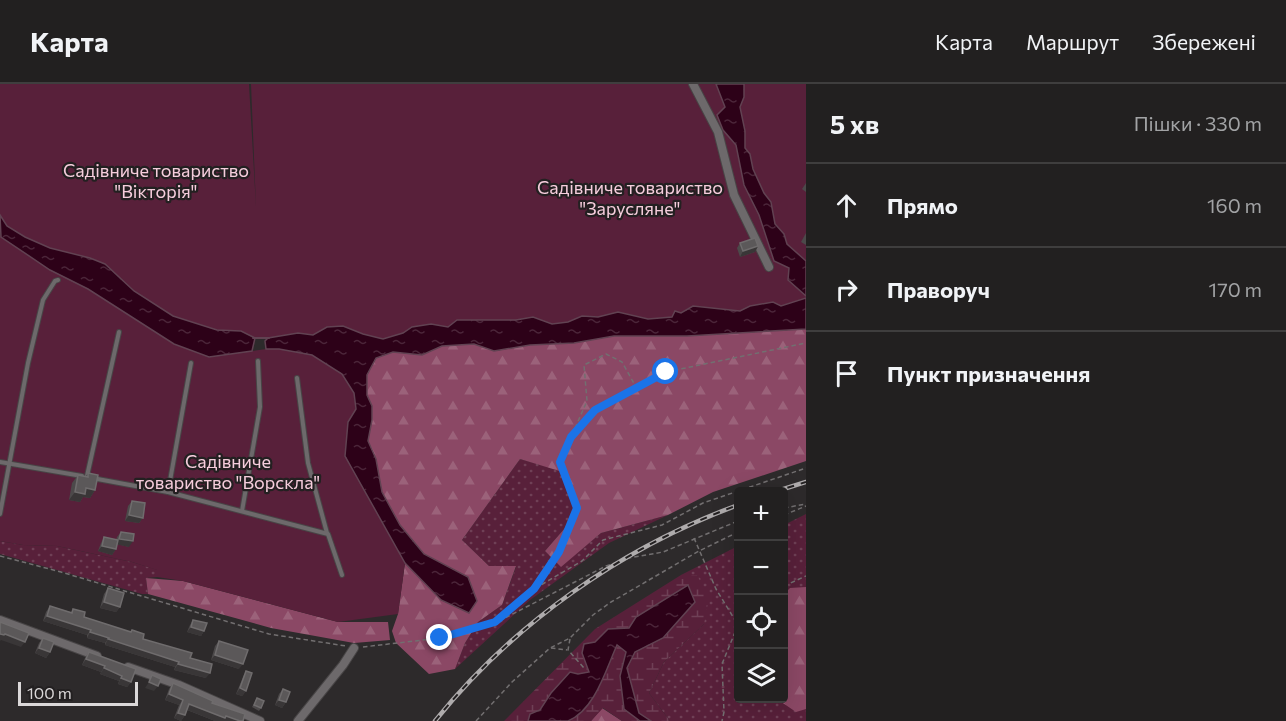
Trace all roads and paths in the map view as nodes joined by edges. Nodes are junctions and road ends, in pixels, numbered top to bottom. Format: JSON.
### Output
{"nodes":[{"id":1,"x":693,"y":84,"type":"edge"},
{"id":2,"x":769,"y":267,"type":"dead end"},
{"id":3,"x":58,"y":280,"type":"dead end"},
{"id":4,"x":119,"y":332,"type":"dead end"},
{"id":5,"x":806,"y":343,"type":"edge"},
{"id":6,"x":258,"y":361,"type":"dead end"},
{"id":7,"x":191,"y":363,"type":"dead end"},
{"id":8,"x":297,"y":378,"type":"dead end"},
{"id":9,"x":636,"y":388,"type":"junction"},
{"id":10,"x":571,"y":437,"type":"junction"},
{"id":11,"x":0,"y":462,"type":"edge"},
{"id":12,"x":10,"y":464,"type":"junction"},
{"id":13,"x":806,"y":468,"type":"edge"},
{"id":14,"x":87,"y":477,"type":"junction"},
{"id":15,"x":168,"y":492,"type":"junction"},
{"id":16,"x":806,"y":505,"type":"edge"},
{"id":17,"x":788,"y":507,"type":"edge"},
{"id":18,"x":242,"y":511,"type":"junction"},
{"id":19,"x":788,"y":513,"type":"edge"},
{"id":20,"x":0,"y":514,"type":"edge"},
{"id":21,"x":734,"y":523,"type":"edge"},
{"id":22,"x":328,"y":534,"type":"junction"},
{"id":23,"x":734,"y":534,"type":"edge"},
{"id":24,"x":694,"y":538,"type":"junction"},
{"id":25,"x":699,"y":551,"type":"junction"},
{"id":26,"x":0,"y":556,"type":"edge"},
{"id":27,"x":342,"y":575,"type":"dead end"},
{"id":28,"x":806,"y":576,"type":"edge"},
{"id":29,"x":788,"y":584,"type":"edge"},
{"id":30,"x":534,"y":589,"type":"junction"},
{"id":31,"x":734,"y":618,"type":"edge"},
{"id":32,"x":0,"y":620,"type":"edge"},
{"id":33,"x":495,"y":622,"type":"junction"},
{"id":34,"x":734,"y":635,"type":"edge"},
{"id":35,"x":570,"y":638,"type":"junction"},
{"id":36,"x":354,"y":648,"type":"junction"},
{"id":37,"x":550,"y":648,"type":"junction"},
{"id":38,"x":567,"y":650,"type":"junction"},
{"id":39,"x":104,"y":658,"type":"edge"},
{"id":40,"x":114,"y":662,"type":"edge"},
{"id":41,"x":584,"y":668,"type":"dead end"},
{"id":42,"x":260,"y":721,"type":"edge"},
{"id":43,"x":298,"y":721,"type":"edge"},
{"id":44,"x":476,"y":721,"type":"edge"},
{"id":45,"x":722,"y":721,"type":"edge"}],
"edges":[{"from":1,"to":2,"type":"street"},
{"from":3,"to":12,"type":"lane"},
{"from":4,"to":14,"type":"lane"},
{"from":5,"to":9,"type":"path"},
{"from":6,"to":18,"type":"lane"},
{"from":7,"to":15,"type":"lane"},
{"from":8,"to":22,"type":"lane"},
{"from":9,"to":10,"type":"path"},
{"from":9,"to":10,"type":"path"},
{"from":10,"to":30,"type":"path"},
{"from":11,"to":12,"type":"lane"},
{"from":12,"to":14,"type":"lane"},
{"from":12,"to":20,"type":"lane"},
{"from":13,"to":30,"type":"path"},
{"from":14,"to":15,"type":"lane"},
{"from":15,"to":18,"type":"lane"},
{"from":16,"to":17,"type":"path"},
{"from":16,"to":19,"type":"path"},
{"from":18,"to":22,"type":"lane"},
{"from":21,"to":24,"type":"path"},
{"from":22,"to":27,"type":"lane"},
{"from":23,"to":25,"type":"path"},
{"from":24,"to":25,"type":"path"},
{"from":24,"to":33,"type":"path"},
{"from":25,"to":31,"type":"path"},
{"from":25,"to":35,"type":"path"},
{"from":26,"to":36,"type":"path"},
{"from":28,"to":29,"type":"path"},
{"from":30,"to":33,"type":"path"},
{"from":32,"to":39,"type":"street"},
{"from":33,"to":36,"type":"path"},
{"from":34,"to":45,"type":"path"},
{"from":35,"to":37,"type":"path"},
{"from":35,"to":38,"type":"path"},
{"from":36,"to":43,"type":"street"},
{"from":37,"to":38,"type":"path"},
{"from":37,"to":44,"type":"path"},
{"from":38,"to":41,"type":"path"},
{"from":40,"to":42,"type":"street"}]}
